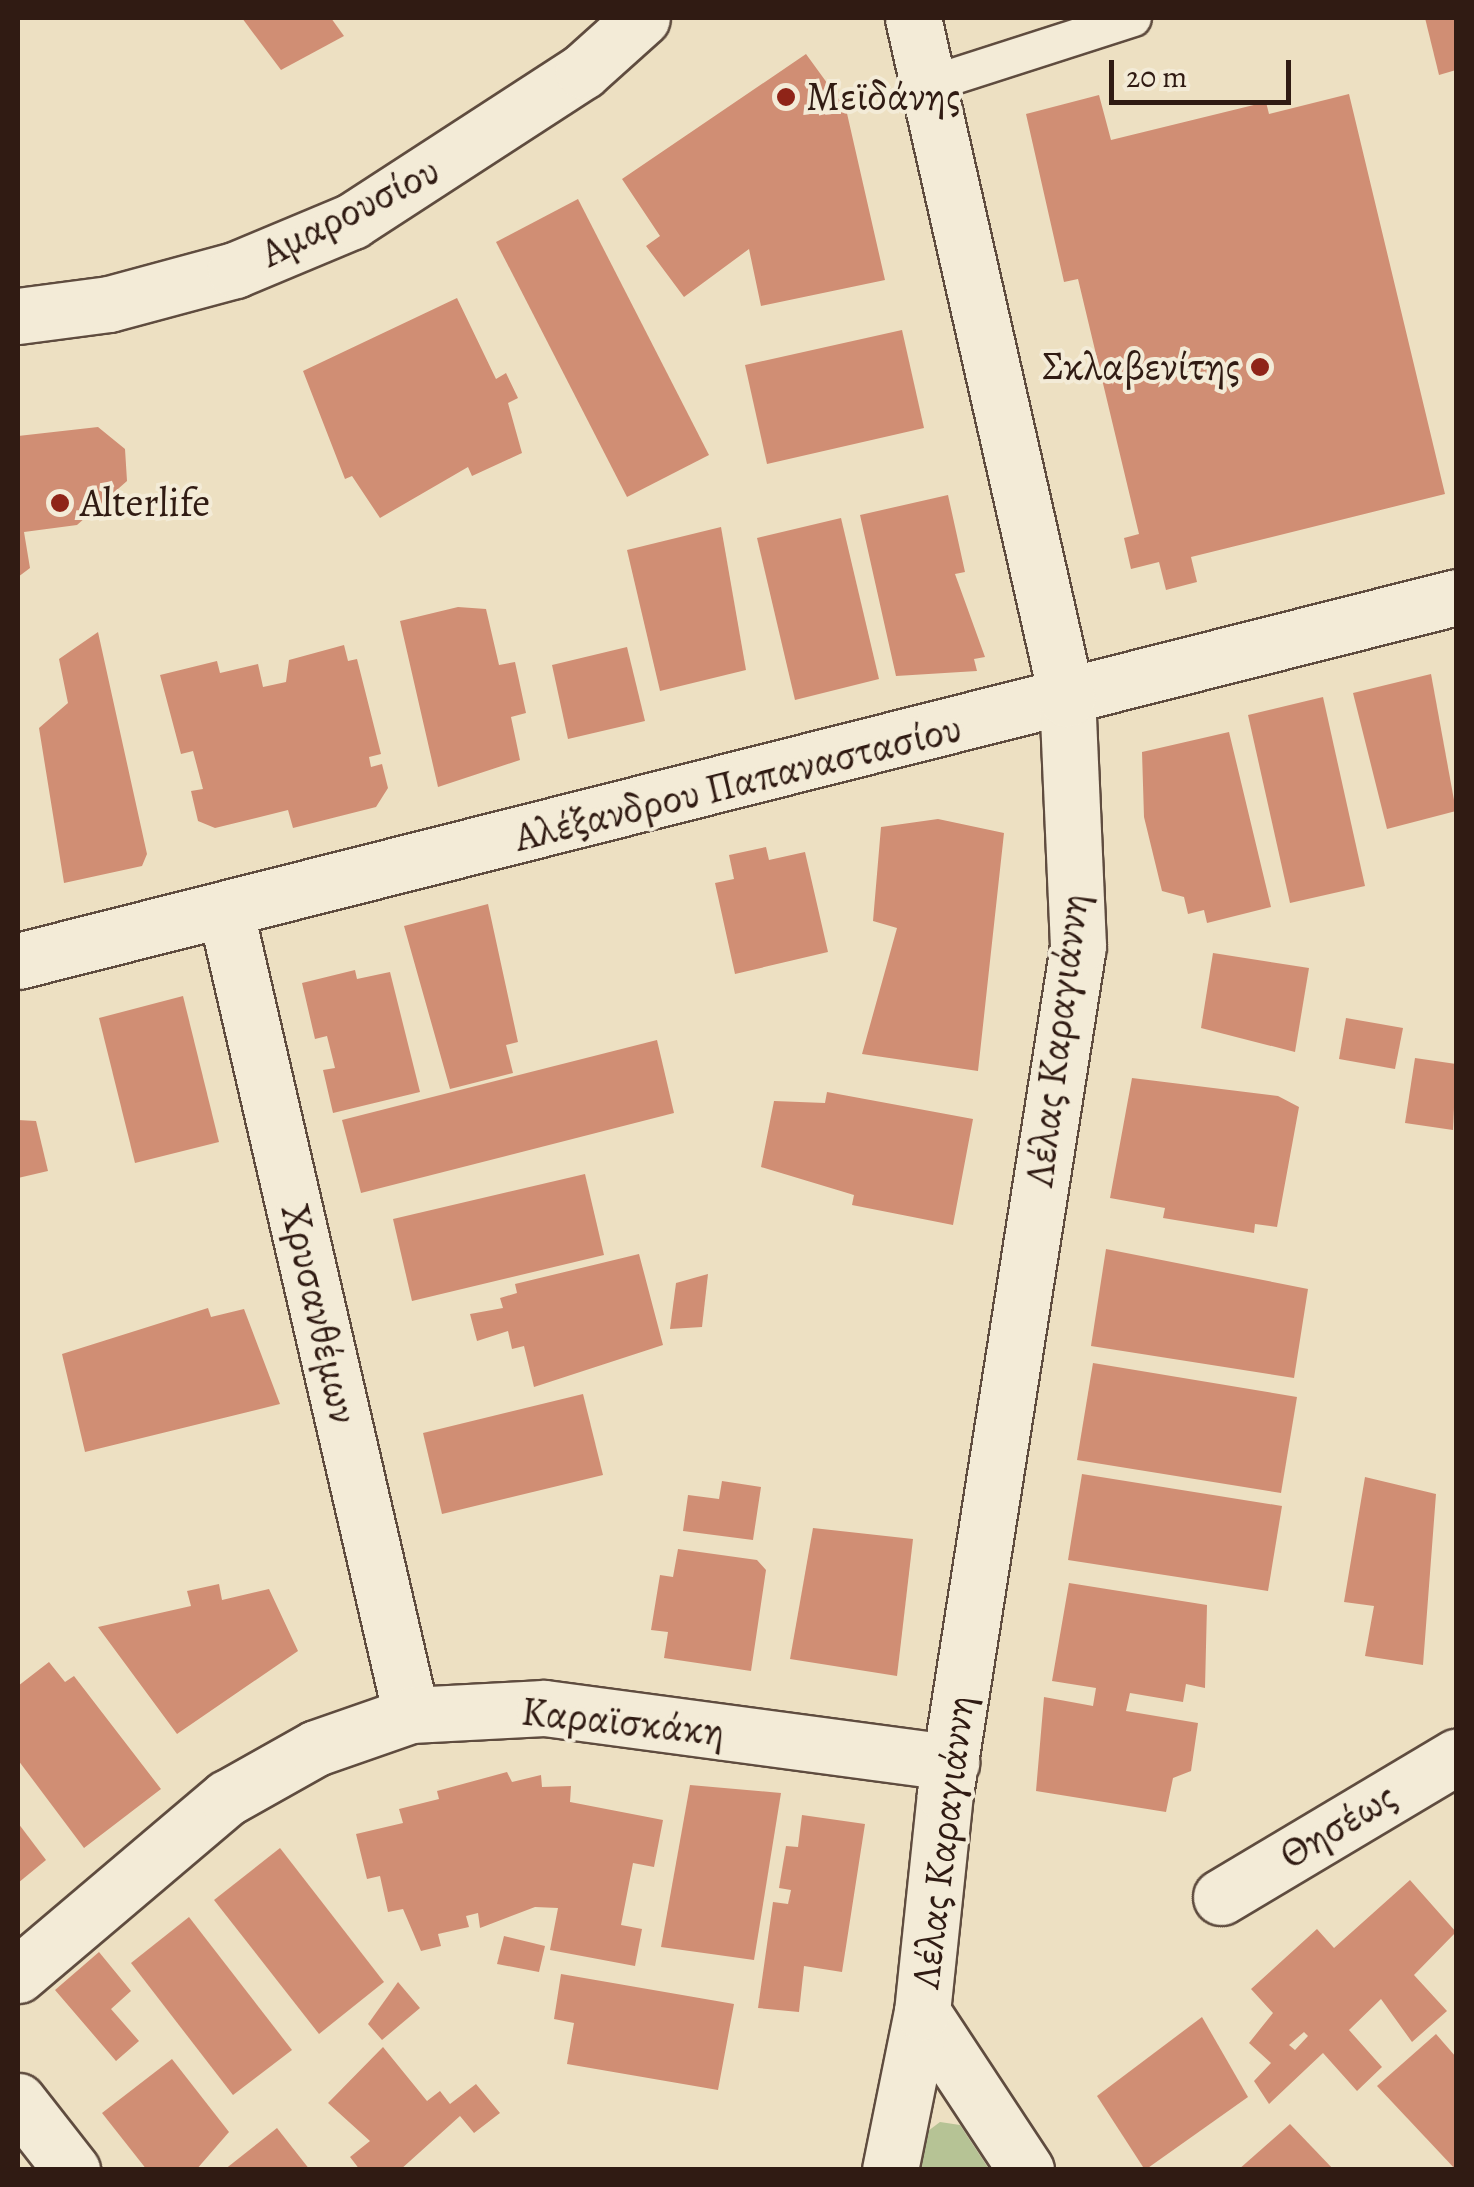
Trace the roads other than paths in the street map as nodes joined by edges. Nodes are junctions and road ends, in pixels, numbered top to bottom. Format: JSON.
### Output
{"nodes":[{"id":1,"x":642,"y":18,"type":"edge"},
{"id":2,"x":913,"y":18,"type":"edge"},
{"id":3,"x":1133,"y":18,"type":"edge"},
{"id":4,"x":928,"y":84,"type":"junction"},
{"id":5,"x":18,"y":316,"type":"edge"},
{"id":6,"x":1456,"y":597,"type":"edge"},
{"id":7,"x":1068,"y":699,"type":"junction"},
{"id":8,"x":226,"y":913,"type":"junction"},
{"id":9,"x":18,"y":961,"type":"edge"},
{"id":10,"x":411,"y":1715,"type":"junction"},
{"id":11,"x":1456,"y":1757,"type":"edge"},
{"id":12,"x":950,"y":1762,"type":"junction"},
{"id":13,"x":1221,"y":1896,"type":"dead end"},
{"id":14,"x":18,"y":1975,"type":"edge"},
{"id":15,"x":922,"y":2012,"type":"junction"},
{"id":16,"x":18,"y":2101,"type":"edge"},
{"id":17,"x":72,"y":2170,"type":"edge"},
{"id":18,"x":890,"y":2170,"type":"edge"},
{"id":19,"x":1026,"y":2170,"type":"edge"}],
"edges":[{"from":1,"to":5,"type":"street","name":"Αμαρουσίου"},
{"from":2,"to":4,"type":"street","name":"Λέλας Καραγιάννη"},
{"from":3,"to":4,"type":"lane"},
{"from":4,"to":7,"type":"street","name":"Λέλας Καραγιάννη"},
{"from":6,"to":7,"type":"street","name":"Αλέξανδρου Παπαναστασίου"},
{"from":7,"to":8,"type":"street","name":"Αλέξανδρου Παπαναστασίου"},
{"from":7,"to":12,"type":"street","name":"Λέλας Καραγιάννη"},
{"from":8,"to":9,"type":"street","name":"Αλέξανδρου Παπαναστασίου"},
{"from":8,"to":10,"type":"street","name":"Χρυσανθέμων"},
{"from":10,"to":12,"type":"street","name":"Καραϊσκάκη"},
{"from":10,"to":14,"type":"street","name":"Καραϊσκάκη"},
{"from":11,"to":13,"type":"street","name":"Θησέως"},
{"from":12,"to":15,"type":"street","name":"Λέλας Καραγιάννη"},
{"from":15,"to":18,"type":"street","name":"Λέλας Καραγιάννη"},
{"from":15,"to":19,"type":"street","name":"Λέλας Καραγιάννη"},
{"from":16,"to":17,"type":"street"}]}
